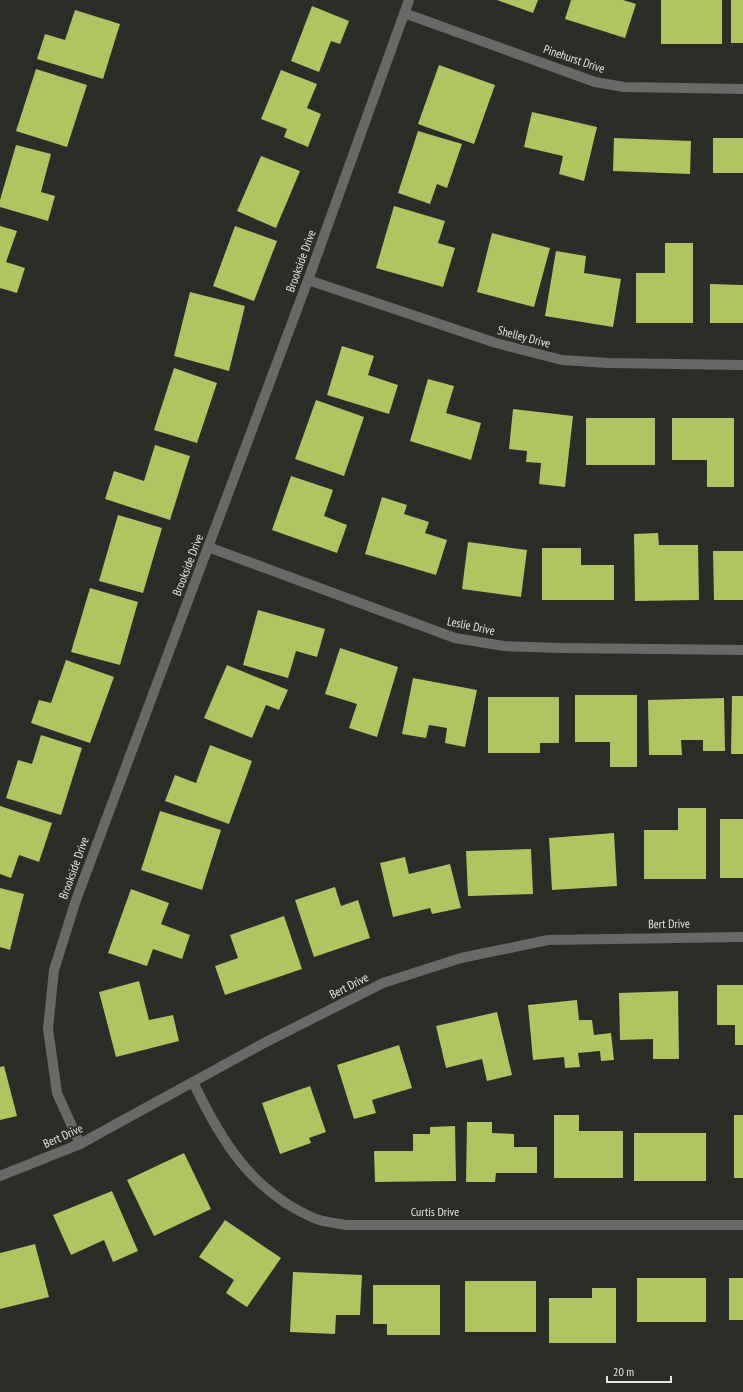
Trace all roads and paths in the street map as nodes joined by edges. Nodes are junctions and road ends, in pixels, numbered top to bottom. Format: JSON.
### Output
{"nodes":[{"id":1,"x":408,"y":0,"type":"edge"},
{"id":2,"x":404,"y":13,"type":"junction"},
{"id":3,"x":743,"y":89,"type":"edge"},
{"id":4,"x":308,"y":280,"type":"junction"},
{"id":5,"x":743,"y":365,"type":"edge"},
{"id":6,"x":208,"y":547,"type":"junction"},
{"id":7,"x":743,"y":650,"type":"edge"},
{"id":8,"x":743,"y":937,"type":"edge"},
{"id":9,"x":193,"y":1082,"type":"junction"},
{"id":10,"x":80,"y":1144,"type":"junction"},
{"id":11,"x":0,"y":1176,"type":"edge"},
{"id":12,"x":743,"y":1225,"type":"edge"}],
"edges":[{"from":1,"to":2,"type":"street","name":"Brookside Drive"},
{"from":2,"to":3,"type":"street","name":"Pinehurst Drive"},
{"from":2,"to":4,"type":"street","name":"Brookside Drive"},
{"from":4,"to":5,"type":"street","name":"Shelley Drive"},
{"from":4,"to":6,"type":"street","name":"Brookside Drive"},
{"from":6,"to":7,"type":"street","name":"Leslie Drive"},
{"from":6,"to":10,"type":"street","name":"Brookside Drive"},
{"from":8,"to":9,"type":"street","name":"Bert Drive"},
{"from":9,"to":10,"type":"street","name":"Bert Drive"},
{"from":9,"to":12,"type":"street","name":"Curtis Drive"},
{"from":10,"to":11,"type":"street","name":"Bert Drive"}]}
